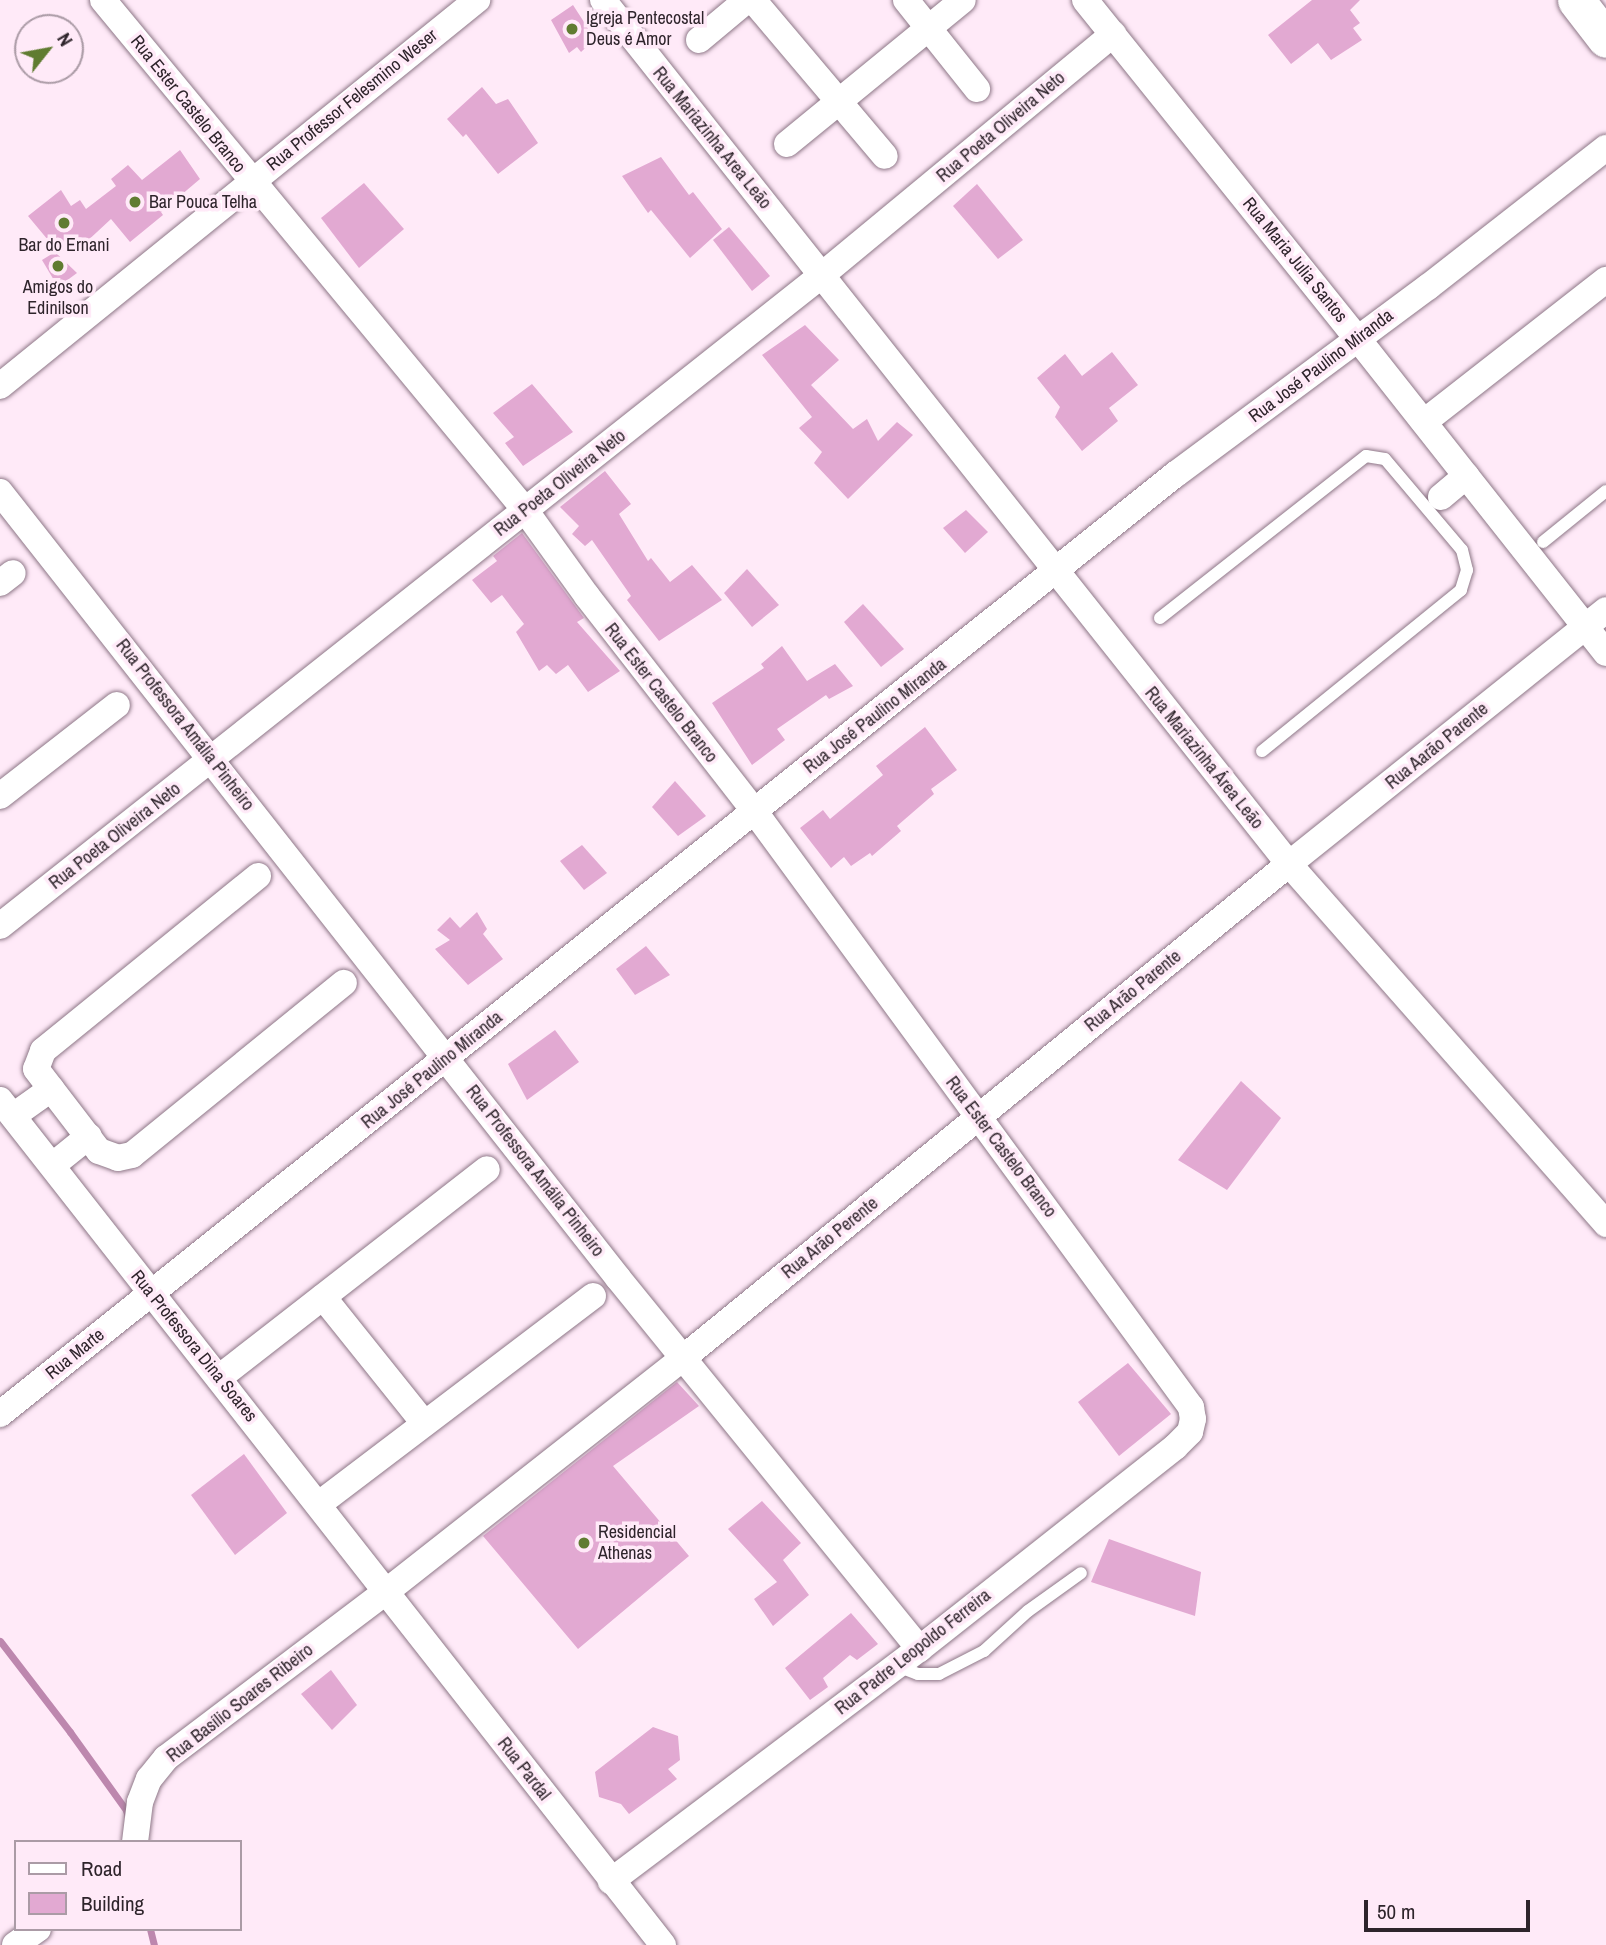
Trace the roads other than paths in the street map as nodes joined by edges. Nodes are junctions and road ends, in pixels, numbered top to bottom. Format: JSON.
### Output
{"nodes":[{"id":1,"x":103,"y":0,"type":"edge"},
{"id":2,"x":603,"y":0,"type":"edge"},
{"id":3,"x":747,"y":0,"type":"edge"},
{"id":4,"x":753,"y":0,"type":"edge"},
{"id":5,"x":906,"y":0,"type":"edge"},
{"id":6,"x":963,"y":0,"type":"edge"},
{"id":7,"x":1085,"y":0,"type":"edge"},
{"id":8,"x":1576,"y":0,"type":"edge"},
{"id":9,"x":462,"y":4,"type":"edge"},
{"id":10,"x":928,"y":28,"type":"junction"},
{"id":11,"x":1113,"y":34,"type":"junction"},
{"id":12,"x":1606,"y":39,"type":"edge"},
{"id":13,"x":699,"y":40,"type":"dead end"},
{"id":14,"x":977,"y":89,"type":"dead end"},
{"id":15,"x":839,"y":100,"type":"junction"},
{"id":16,"x":787,"y":144,"type":"dead end"},
{"id":17,"x":1606,"y":148,"type":"edge"},
{"id":18,"x":885,"y":156,"type":"dead end"},
{"id":19,"x":251,"y":181,"type":"junction"},
{"id":20,"x":822,"y":275,"type":"junction"},
{"id":21,"x":1606,"y":280,"type":"edge"},
{"id":22,"x":1358,"y":339,"type":"junction"},
{"id":23,"x":0,"y":386,"type":"edge"},
{"id":24,"x":1424,"y":422,"type":"junction"},
{"id":25,"x":1465,"y":476,"type":"junction"},
{"id":26,"x":1606,"y":491,"type":"edge"},
{"id":27,"x":0,"y":492,"type":"edge"},
{"id":28,"x":1433,"y":503,"type":"junction"},
{"id":29,"x":526,"y":510,"type":"junction"},
{"id":30,"x":1534,"y":548,"type":"junction"},
{"id":31,"x":1055,"y":571,"type":"junction"},
{"id":32,"x":1606,"y":610,"type":"edge"},
{"id":33,"x":1160,"y":618,"type":"dead end"},
{"id":34,"x":1584,"y":627,"type":"junction"},
{"id":35,"x":1606,"y":653,"type":"edge"},
{"id":36,"x":117,"y":705,"type":"dead end"},
{"id":37,"x":1262,"y":751,"type":"dead end"},
{"id":38,"x":213,"y":759,"type":"junction"},
{"id":39,"x":0,"y":796,"type":"edge"},
{"id":40,"x":755,"y":812,"type":"junction"},
{"id":41,"x":1289,"y":864,"type":"junction"},
{"id":42,"x":258,"y":876,"type":"dead end"},
{"id":43,"x":0,"y":926,"type":"edge"},
{"id":44,"x":344,"y":983,"type":"dead end"},
{"id":45,"x":447,"y":1058,"type":"junction"},
{"id":46,"x":51,"y":1089,"type":"junction"},
{"id":47,"x":6,"y":1108,"type":"edge"},
{"id":48,"x":977,"y":1118,"type":"junction"},
{"id":49,"x":89,"y":1136,"type":"junction"},
{"id":50,"x":53,"y":1166,"type":"junction"},
{"id":51,"x":487,"y":1169,"type":"dead end"},
{"id":52,"x":1606,"y":1224,"type":"edge"},
{"id":53,"x":150,"y":1293,"type":"junction"},
{"id":54,"x":593,"y":1296,"type":"dead end"},
{"id":55,"x":323,"y":1297,"type":"junction"},
{"id":56,"x":683,"y":1359,"type":"junction"},
{"id":57,"x":220,"y":1377,"type":"junction"},
{"id":58,"x":1191,"y":1407,"type":"joint"},
{"id":59,"x":0,"y":1414,"type":"edge"},
{"id":60,"x":424,"y":1423,"type":"junction"},
{"id":61,"x":319,"y":1504,"type":"junction"},
{"id":62,"x":1081,"y":1573,"type":"dead end"},
{"id":63,"x":387,"y":1591,"type":"junction"},
{"id":64,"x":919,"y":1648,"type":"junction"},
{"id":65,"x":896,"y":1666,"type":"junction"},
{"id":66,"x":135,"y":1840,"type":"edge"},
{"id":67,"x":611,"y":1881,"type":"junction"},
{"id":68,"x":35,"y":1931,"type":"edge"},
{"id":69,"x":15,"y":1945,"type":"edge"},
{"id":70,"x":663,"y":1945,"type":"edge"}],
"edges":[{"from":1,"to":19,"type":"street","name":"Rua Ester Castelo Branco"},
{"from":2,"to":20,"type":"street","name":"Rua Mariazinha Area Leão"},
{"from":3,"to":13,"type":"street"},
{"from":4,"to":15,"type":"street"},
{"from":5,"to":10,"type":"street"},
{"from":6,"to":10,"type":"street"},
{"from":7,"to":11,"type":"street","name":"Rua Maria Julia Santos"},
{"from":8,"to":12,"type":"street"},
{"from":9,"to":19,"type":"street","name":"Rua Professor Felesmino Weser"},
{"from":10,"to":14,"type":"street"},
{"from":10,"to":15,"type":"street"},
{"from":11,"to":20,"type":"street","name":"Rua Poeta Oliveira Neto"},
{"from":11,"to":22,"type":"street","name":"Rua Maria Julia Santos"},
{"from":15,"to":16,"type":"street"},
{"from":15,"to":18,"type":"street"},
{"from":17,"to":22,"type":"street","name":"Rua José Paulino Miranda"},
{"from":19,"to":23,"type":"street","name":"Rua Professor Felesmino Weser"},
{"from":19,"to":29,"type":"street","name":"Rua Ester Castelo Branco"},
{"from":20,"to":29,"type":"street","name":"Rua Poeta Oliveira Neto"},
{"from":20,"to":31,"type":"street","name":"Rua Mariazinha Área Leão"},
{"from":21,"to":24,"type":"street"},
{"from":22,"to":24,"type":"street","name":"Rua Maria Julia Santos"},
{"from":22,"to":31,"type":"street","name":"Rua José Paulino Miranda"},
{"from":24,"to":25,"type":"street","name":"Rua Maria Julia Santos"},
{"from":25,"to":28,"type":"street"},
{"from":25,"to":30,"type":"street","name":"Rua Maria Julia Santos"},
{"from":26,"to":30,"type":"lane"},
{"from":27,"to":38,"type":"street","name":"Rua Professora Amália Pinheiro"},
{"from":28,"to":33,"type":"lane"},
{"from":28,"to":37,"type":"lane"},
{"from":29,"to":38,"type":"street","name":"Rua Poeta Oliveira Neto"},
{"from":29,"to":40,"type":"street","name":"Rua Ester Castelo Branco"},
{"from":30,"to":34,"type":"street","name":"Rua Maria Julia Santos"},
{"from":31,"to":40,"type":"street","name":"Rua José Paulino Miranda"},
{"from":31,"to":41,"type":"street","name":"Rua Mariazinha Área Leão"},
{"from":32,"to":34,"type":"street","name":"Rua Aarão Parente"},
{"from":34,"to":35,"type":"street","name":"Rua Maria Julia Santos"},
{"from":34,"to":41,"type":"street","name":"Rua Aarão Parente"},
{"from":36,"to":39,"type":"street"},
{"from":38,"to":43,"type":"street","name":"Rua Poeta Oliveira Neto"},
{"from":38,"to":45,"type":"street","name":"Rua Professora Amália Pinheiro"},
{"from":40,"to":45,"type":"street","name":"Rua José Paulino Miranda"},
{"from":40,"to":48,"type":"street","name":"Rua Ester Castelo Branco"},
{"from":41,"to":48,"type":"street","name":"Rua Arão Parente"},
{"from":41,"to":52,"type":"street","name":"Rua Mariazinha Área Leão"},
{"from":42,"to":46,"type":"street"},
{"from":44,"to":49,"type":"street"},
{"from":45,"to":53,"type":"street","name":"Rua José Paulino Miranda"},
{"from":45,"to":56,"type":"street","name":"Rua Professora Amália Pinheiro"},
{"from":46,"to":47,"type":"street"},
{"from":46,"to":49,"type":"street"},
{"from":47,"to":50,"type":"street","name":"Rua Professora Dina Soares"},
{"from":48,"to":56,"type":"street","name":"Rua Arão Perente"},
{"from":48,"to":58,"type":"street","name":"Rua Ester Castelo Branco"},
{"from":49,"to":50,"type":"street"},
{"from":50,"to":53,"type":"street","name":"Rua Professora Dina Soares"},
{"from":51,"to":55,"type":"street"},
{"from":53,"to":57,"type":"street","name":"Rua Professora Dina Soares"},
{"from":53,"to":59,"type":"street","name":"Rua Marte"},
{"from":54,"to":60,"type":"street"},
{"from":55,"to":57,"type":"street"},
{"from":55,"to":60,"type":"street"},
{"from":56,"to":63,"type":"street"},
{"from":56,"to":64,"type":"street","name":"Rua Professora Amália Pinheiro"},
{"from":57,"to":61,"type":"street","name":"Rua Professora Dina Soares"},
{"from":58,"to":64,"type":"street","name":"Rua Padre Leopoldo Ferreira"},
{"from":60,"to":61,"type":"street"},
{"from":61,"to":63,"type":"street","name":"Rua Professora Dina Soares"},
{"from":62,"to":65,"type":"lane"},
{"from":63,"to":66,"type":"street","name":"Rua Basílio Soares Ribeiro"},
{"from":63,"to":67,"type":"street","name":"Rua Pardal"},
{"from":64,"to":65,"type":"street","name":"Rua Padre Leopoldo Ferreira"},
{"from":65,"to":67,"type":"street","name":"Rua Padre Leopoldo Ferreira"},
{"from":67,"to":70,"type":"street","name":"Rua Pardal"},
{"from":68,"to":69,"type":"street"}]}
